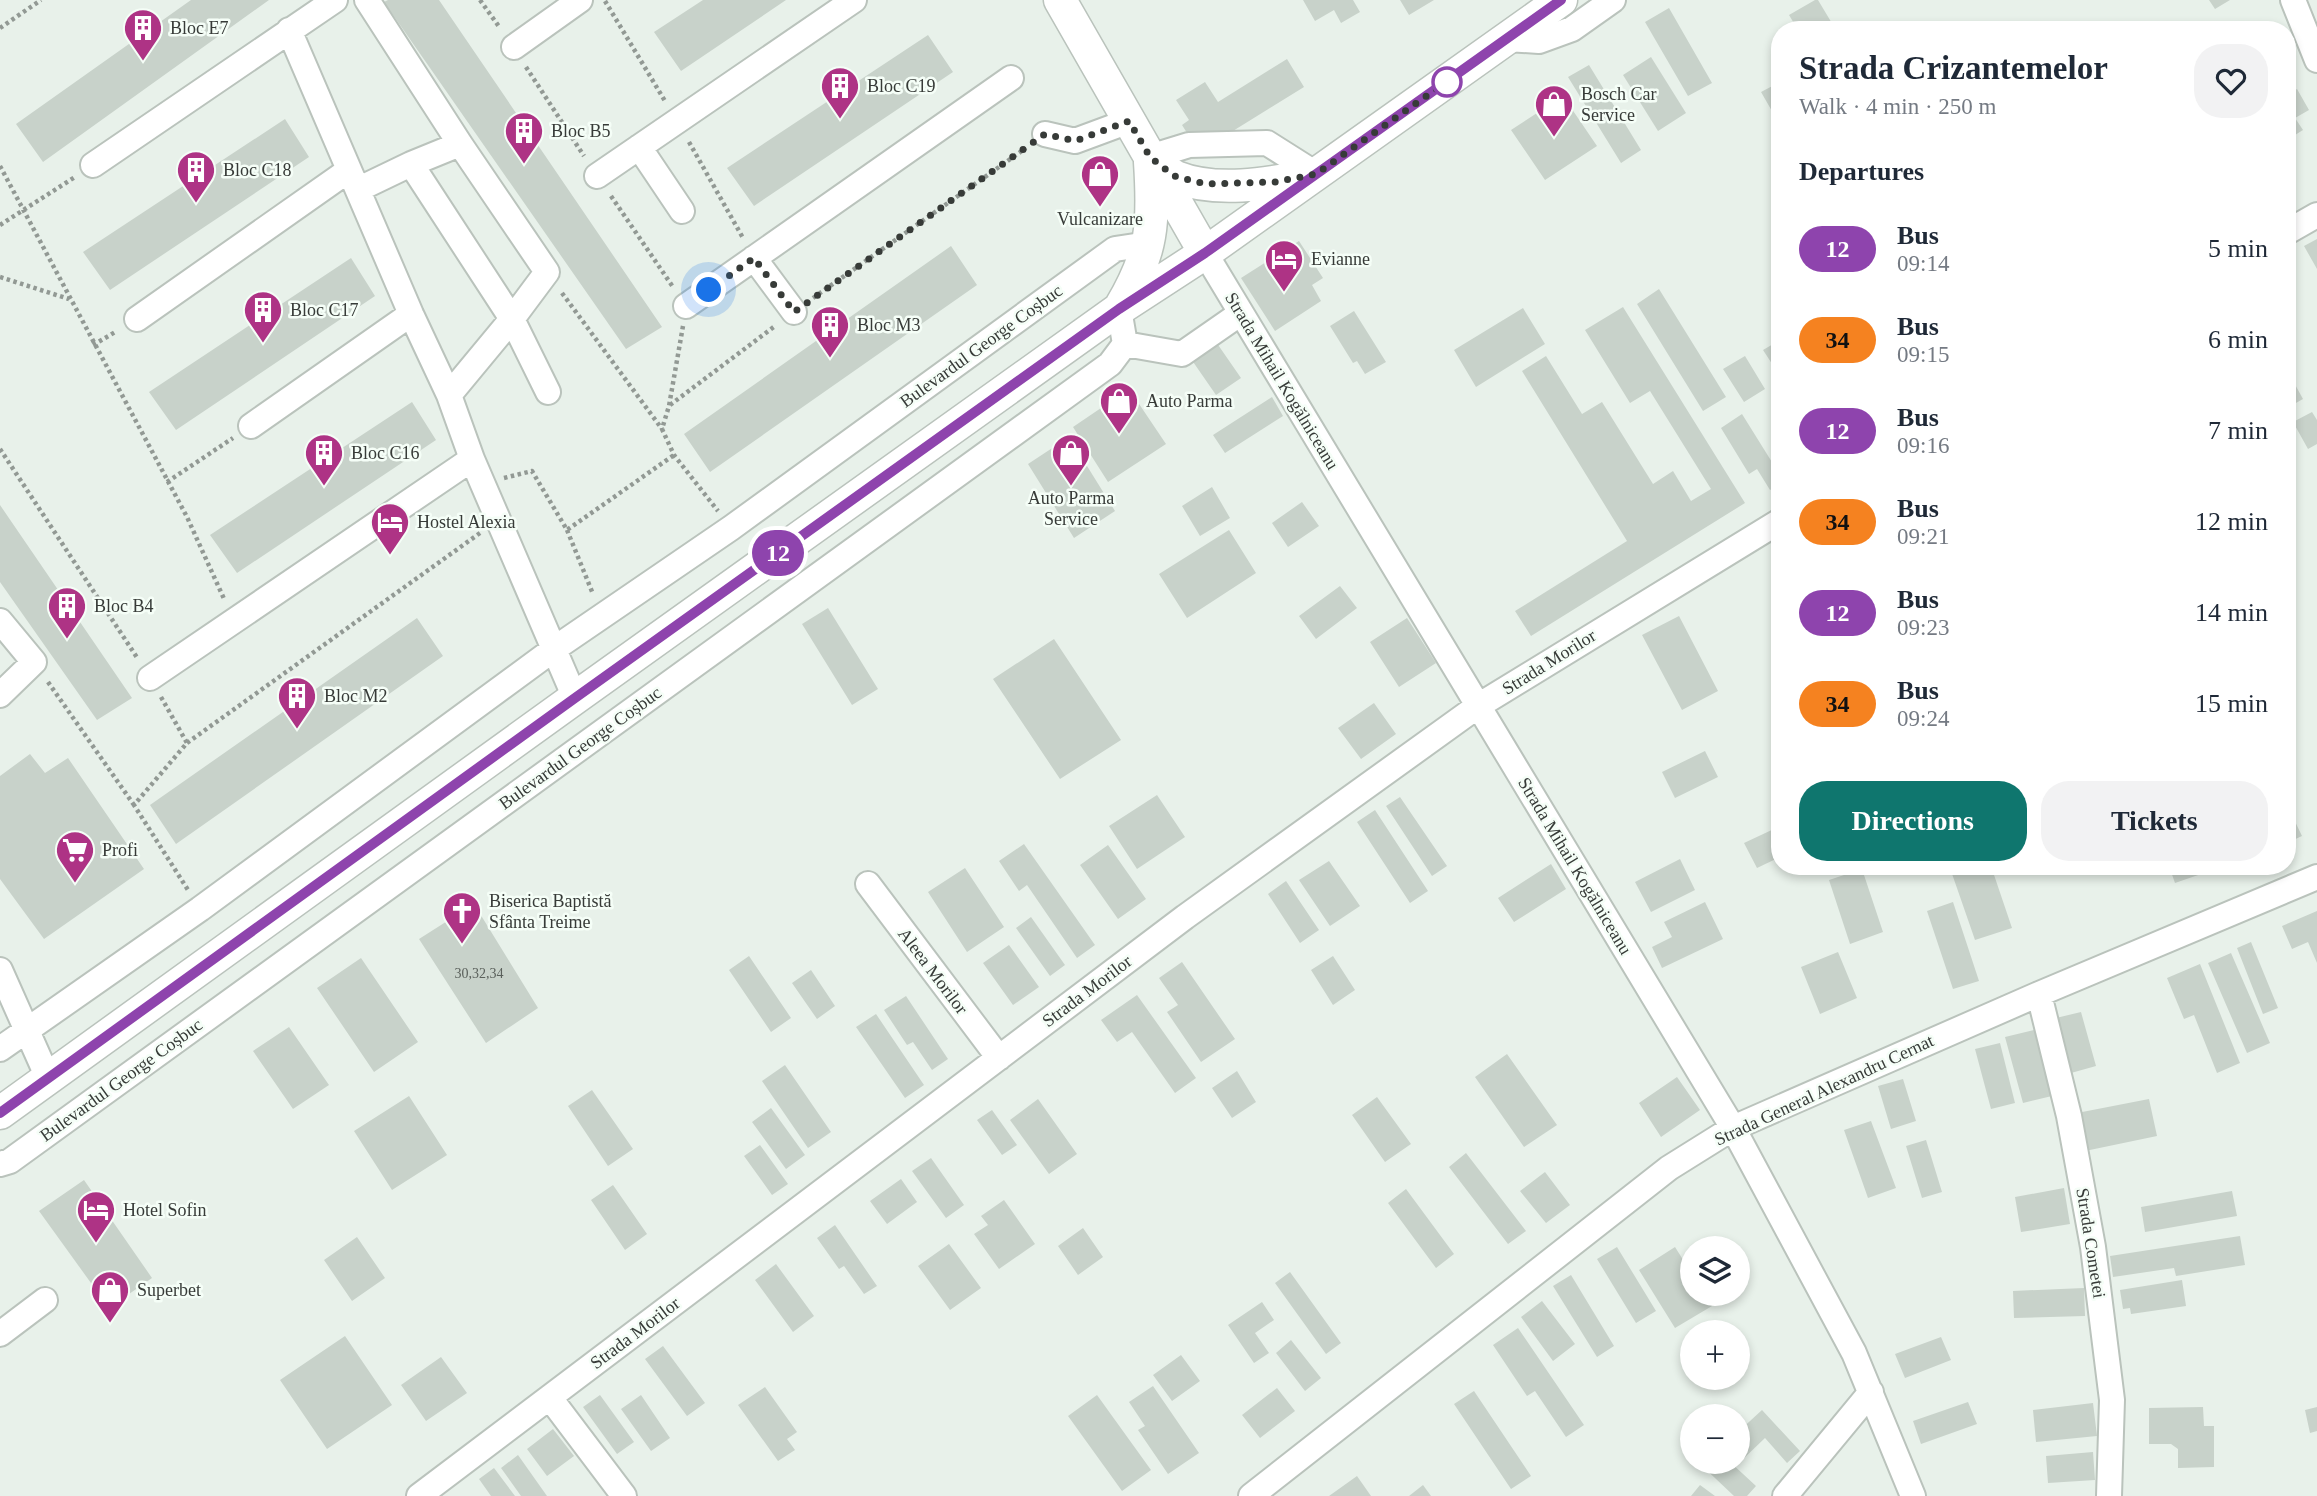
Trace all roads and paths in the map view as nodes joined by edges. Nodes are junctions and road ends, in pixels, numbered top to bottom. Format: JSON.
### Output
{"nodes":[{"id":1,"x":41,"y":0,"type":"edge"},
{"id":2,"x":335,"y":0,"type":"edge"},
{"id":3,"x":367,"y":0,"type":"edge"},
{"id":4,"x":480,"y":0,"type":"edge"},
{"id":5,"x":580,"y":0,"type":"edge"},
{"id":6,"x":854,"y":0,"type":"edge"},
{"id":7,"x":1060,"y":0,"type":"edge"},
{"id":8,"x":1561,"y":0,"type":"edge"},
{"id":9,"x":1613,"y":0,"type":"edge"},
{"id":10,"x":2293,"y":0,"type":"edge"},
{"id":11,"x":0,"y":29,"type":"edge"},
{"id":12,"x":289,"y":30,"type":"junction"},
{"id":13,"x":1506,"y":39,"type":"junction"},
{"id":14,"x":514,"y":47,"type":"junction"},
{"id":15,"x":2317,"y":60,"type":"edge"},
{"id":16,"x":1011,"y":78,"type":"dead end"},
{"id":17,"x":1129,"y":121,"type":"junction"},
{"id":18,"x":1045,"y":134,"type":"joint"},
{"id":19,"x":460,"y":144,"type":"junction"},
{"id":20,"x":639,"y":147,"type":"junction"},
{"id":21,"x":1150,"y":157,"type":"junction"},
{"id":22,"x":411,"y":164,"type":"junction"},
{"id":23,"x":93,"y":165,"type":"joint"},
{"id":24,"x":0,"y":166,"type":"edge"},
{"id":25,"x":1316,"y":174,"type":"junction"},
{"id":26,"x":597,"y":176,"type":"junction"},
{"id":27,"x":354,"y":179,"type":"junction"},
{"id":28,"x":22,"y":211,"type":"junction"},
{"id":29,"x":682,"y":211,"type":"dead end"},
{"id":30,"x":2317,"y":215,"type":"edge"},
{"id":31,"x":0,"y":225,"type":"edge"},
{"id":32,"x":2296,"y":227,"type":"edge"},
{"id":33,"x":1148,"y":244,"type":"junction"},
{"id":34,"x":1205,"y":253,"type":"junction"},
{"id":35,"x":754,"y":258,"type":"junction"},
{"id":36,"x":547,"y":272,"type":"junction"},
{"id":37,"x":0,"y":276,"type":"edge"},
{"id":38,"x":69,"y":299,"type":"junction"},
{"id":39,"x":686,"y":306,"type":"junction"},
{"id":40,"x":1119,"y":309,"type":"junction"},
{"id":41,"x":794,"y":312,"type":"junction"},
{"id":42,"x":1241,"y":313,"type":"junction"},
{"id":43,"x":411,"y":314,"type":"junction"},
{"id":44,"x":137,"y":319,"type":"dead end"},
{"id":45,"x":512,"y":319,"type":"junction"},
{"id":46,"x":1125,"y":344,"type":"junction"},
{"id":47,"x":548,"y":392,"type":"dead end"},
{"id":48,"x":449,"y":395,"type":"junction"},
{"id":49,"x":669,"y":405,"type":"junction"},
{"id":50,"x":251,"y":426,"type":"joint"},
{"id":51,"x":662,"y":429,"type":"junction"},
{"id":52,"x":0,"y":449,"type":"edge"},
{"id":53,"x":674,"y":455,"type":"junction"},
{"id":54,"x":472,"y":458,"type":"junction"},
{"id":55,"x":167,"y":482,"type":"junction"},
{"id":56,"x":483,"y":483,"type":"junction"},
{"id":57,"x":499,"y":519,"type":"junction"},
{"id":58,"x":1771,"y":527,"type":"edge"},
{"id":59,"x":731,"y":528,"type":"junction"},
{"id":60,"x":567,"y":530,"type":"junction"},
{"id":61,"x":602,"y":616,"type":"junction"},
{"id":62,"x":0,"y":621,"type":"edge"},
{"id":63,"x":235,"y":622,"type":"junction"},
{"id":64,"x":554,"y":649,"type":"junction"},
{"id":65,"x":34,"y":662,"type":"junction"},
{"id":66,"x":150,"y":678,"type":"junction"},
{"id":67,"x":0,"y":695,"type":"edge"},
{"id":68,"x":575,"y":698,"type":"junction"},
{"id":69,"x":1478,"y":706,"type":"junction"},
{"id":70,"x":187,"y":743,"type":"junction"},
{"id":71,"x":134,"y":804,"type":"junction"},
{"id":72,"x":2316,"y":879,"type":"edge"},
{"id":73,"x":867,"y":884,"type":"dead end"},
{"id":74,"x":200,"y":909,"type":"junction"},
{"id":75,"x":0,"y":970,"type":"edge"},
{"id":76,"x":2039,"y":994,"type":"junction"},
{"id":77,"x":26,"y":1030,"type":"junction"},
{"id":78,"x":0,"y":1049,"type":"edge"},
{"id":79,"x":999,"y":1058,"type":"junction"},
{"id":80,"x":48,"y":1078,"type":"junction"},
{"id":81,"x":0,"y":1113,"type":"edge"},
{"id":82,"x":1733,"y":1128,"type":"junction"},
{"id":83,"x":0,"y":1164,"type":"edge"},
{"id":84,"x":45,"y":1300,"type":"dead end"},
{"id":85,"x":0,"y":1334,"type":"edge"},
{"id":86,"x":1871,"y":1392,"type":"junction"},
{"id":87,"x":550,"y":1398,"type":"junction"},
{"id":88,"x":1267,"y":1491,"type":"edge"},
{"id":89,"x":419,"y":1496,"type":"edge"},
{"id":90,"x":624,"y":1496,"type":"edge"},
{"id":91,"x":1785,"y":1496,"type":"edge"},
{"id":92,"x":1913,"y":1496,"type":"edge"},
{"id":93,"x":2109,"y":1496,"type":"edge"}],
"edges":[{"from":1,"to":11,"type":"path"},
{"from":2,"to":12,"type":"street"},
{"from":3,"to":19,"type":"street"},
{"from":4,"to":14,"type":"path"},
{"from":5,"to":14,"type":"street"},
{"from":6,"to":20,"type":"street"},
{"from":7,"to":17,"type":"main road"},
{"from":8,"to":13,"type":"main road"},
{"from":9,"to":13,"type":"street"},
{"from":10,"to":15,"type":"street"},
{"from":12,"to":23,"type":"street"},
{"from":12,"to":27,"type":"street"},
{"from":13,"to":25,"type":"main road"},
{"from":14,"to":26,"type":"path"},
{"from":16,"to":35,"type":"street"},
{"from":17,"to":18,"type":"street"},
{"from":17,"to":21,"type":"main road"},
{"from":18,"to":41,"type":"path"},
{"from":19,"to":22,"type":"street"},
{"from":19,"to":36,"type":"street"},
{"from":20,"to":26,"type":"street"},
{"from":20,"to":29,"type":"street"},
{"from":21,"to":25,"type":"main road"},
{"from":21,"to":33,"type":"main road"},
{"from":21,"to":34,"type":"main road"},
{"from":22,"to":27,"type":"street"},
{"from":22,"to":45,"type":"street"},
{"from":23,"to":28,"type":"path"},
{"from":24,"to":28,"type":"path"},
{"from":25,"to":34,"type":"main road"},
{"from":26,"to":39,"type":"path"},
{"from":27,"to":43,"type":"street"},
{"from":27,"to":44,"type":"street"},
{"from":28,"to":31,"type":"path"},
{"from":28,"to":38,"type":"path"},
{"from":30,"to":32,"type":"street"},
{"from":33,"to":40,"type":"main road"},
{"from":33,"to":59,"type":"street","name":"Bulevardul George Coșbuc"},
{"from":34,"to":40,"type":"main road"},
{"from":34,"to":42,"type":"street","name":"Strada Mihail Kogălniceanu"},
{"from":35,"to":39,"type":"street"},
{"from":35,"to":41,"type":"street"},
{"from":36,"to":45,"type":"street"},
{"from":36,"to":51,"type":"path"},
{"from":37,"to":38,"type":"path"},
{"from":38,"to":55,"type":"path"},
{"from":39,"to":49,"type":"path"},
{"from":40,"to":46,"type":"street"},
{"from":40,"to":68,"type":"main road"},
{"from":41,"to":49,"type":"path"},
{"from":42,"to":46,"type":"street"},
{"from":42,"to":69,"type":"street","name":"Strada Mihail Kogălniceanu"},
{"from":43,"to":48,"type":"street"},
{"from":43,"to":50,"type":"street"},
{"from":45,"to":47,"type":"street"},
{"from":45,"to":48,"type":"street"},
{"from":46,"to":83,"type":"street","name":"Bulevardul George Coșbuc"},
{"from":48,"to":54,"type":"street"},
{"from":49,"to":51,"type":"path"},
{"from":50,"to":55,"type":"path"},
{"from":51,"to":53,"type":"path"},
{"from":52,"to":66,"type":"path"},
{"from":53,"to":59,"type":"path"},
{"from":53,"to":60,"type":"path"},
{"from":54,"to":56,"type":"street"},
{"from":54,"to":63,"type":"street"},
{"from":55,"to":63,"type":"path"},
{"from":56,"to":57,"type":"street"},
{"from":56,"to":60,"type":"path"},
{"from":57,"to":64,"type":"street"},
{"from":57,"to":70,"type":"path"},
{"from":58,"to":69,"type":"street","name":"Strada Morilor"},
{"from":59,"to":61,"type":"street","name":"Bulevardul George Coșbuc"},
{"from":60,"to":61,"type":"path"},
{"from":61,"to":64,"type":"street","name":"Bulevardul George Coșbuc"},
{"from":62,"to":65,"type":"street"},
{"from":63,"to":66,"type":"street"},
{"from":64,"to":68,"type":"street"},
{"from":64,"to":74,"type":"street","name":"Bulevardul George Coșbuc"},
{"from":65,"to":67,"type":"street"},
{"from":65,"to":71,"type":"path"},
{"from":66,"to":70,"type":"path"},
{"from":68,"to":80,"type":"main road"},
{"from":69,"to":79,"type":"street","name":"Strada Morilor"},
{"from":69,"to":82,"type":"street","name":"Strada Mihail Kogălniceanu"},
{"from":70,"to":71,"type":"path"},
{"from":71,"to":74,"type":"path"},
{"from":72,"to":76,"type":"street","name":"Strada General Alexandru Cernat"},
{"from":73,"to":79,"type":"street","name":"Aleea Morilor"},
{"from":74,"to":77,"type":"street","name":"Bulevardul George Coșbuc"},
{"from":75,"to":77,"type":"street"},
{"from":76,"to":82,"type":"street","name":"Strada General Alexandru Cernat"},
{"from":76,"to":93,"type":"street","name":"Strada Cometei"},
{"from":77,"to":78,"type":"street","name":"Bulevardul George Coșbuc"},
{"from":77,"to":80,"type":"street"},
{"from":79,"to":87,"type":"street","name":"Strada Morilor"},
{"from":80,"to":81,"type":"main road"},
{"from":82,"to":86,"type":"street","name":"Strada Mihail Kogălniceanu"},
{"from":82,"to":88,"type":"street","name":"Strada General Alexandru Cernat"},
{"from":84,"to":85,"type":"street"},
{"from":86,"to":91,"type":"street"},
{"from":86,"to":92,"type":"street","name":"Strada Mihail Kogălniceanu"},
{"from":87,"to":89,"type":"street","name":"Strada Morilor"},
{"from":87,"to":90,"type":"street"}]}
